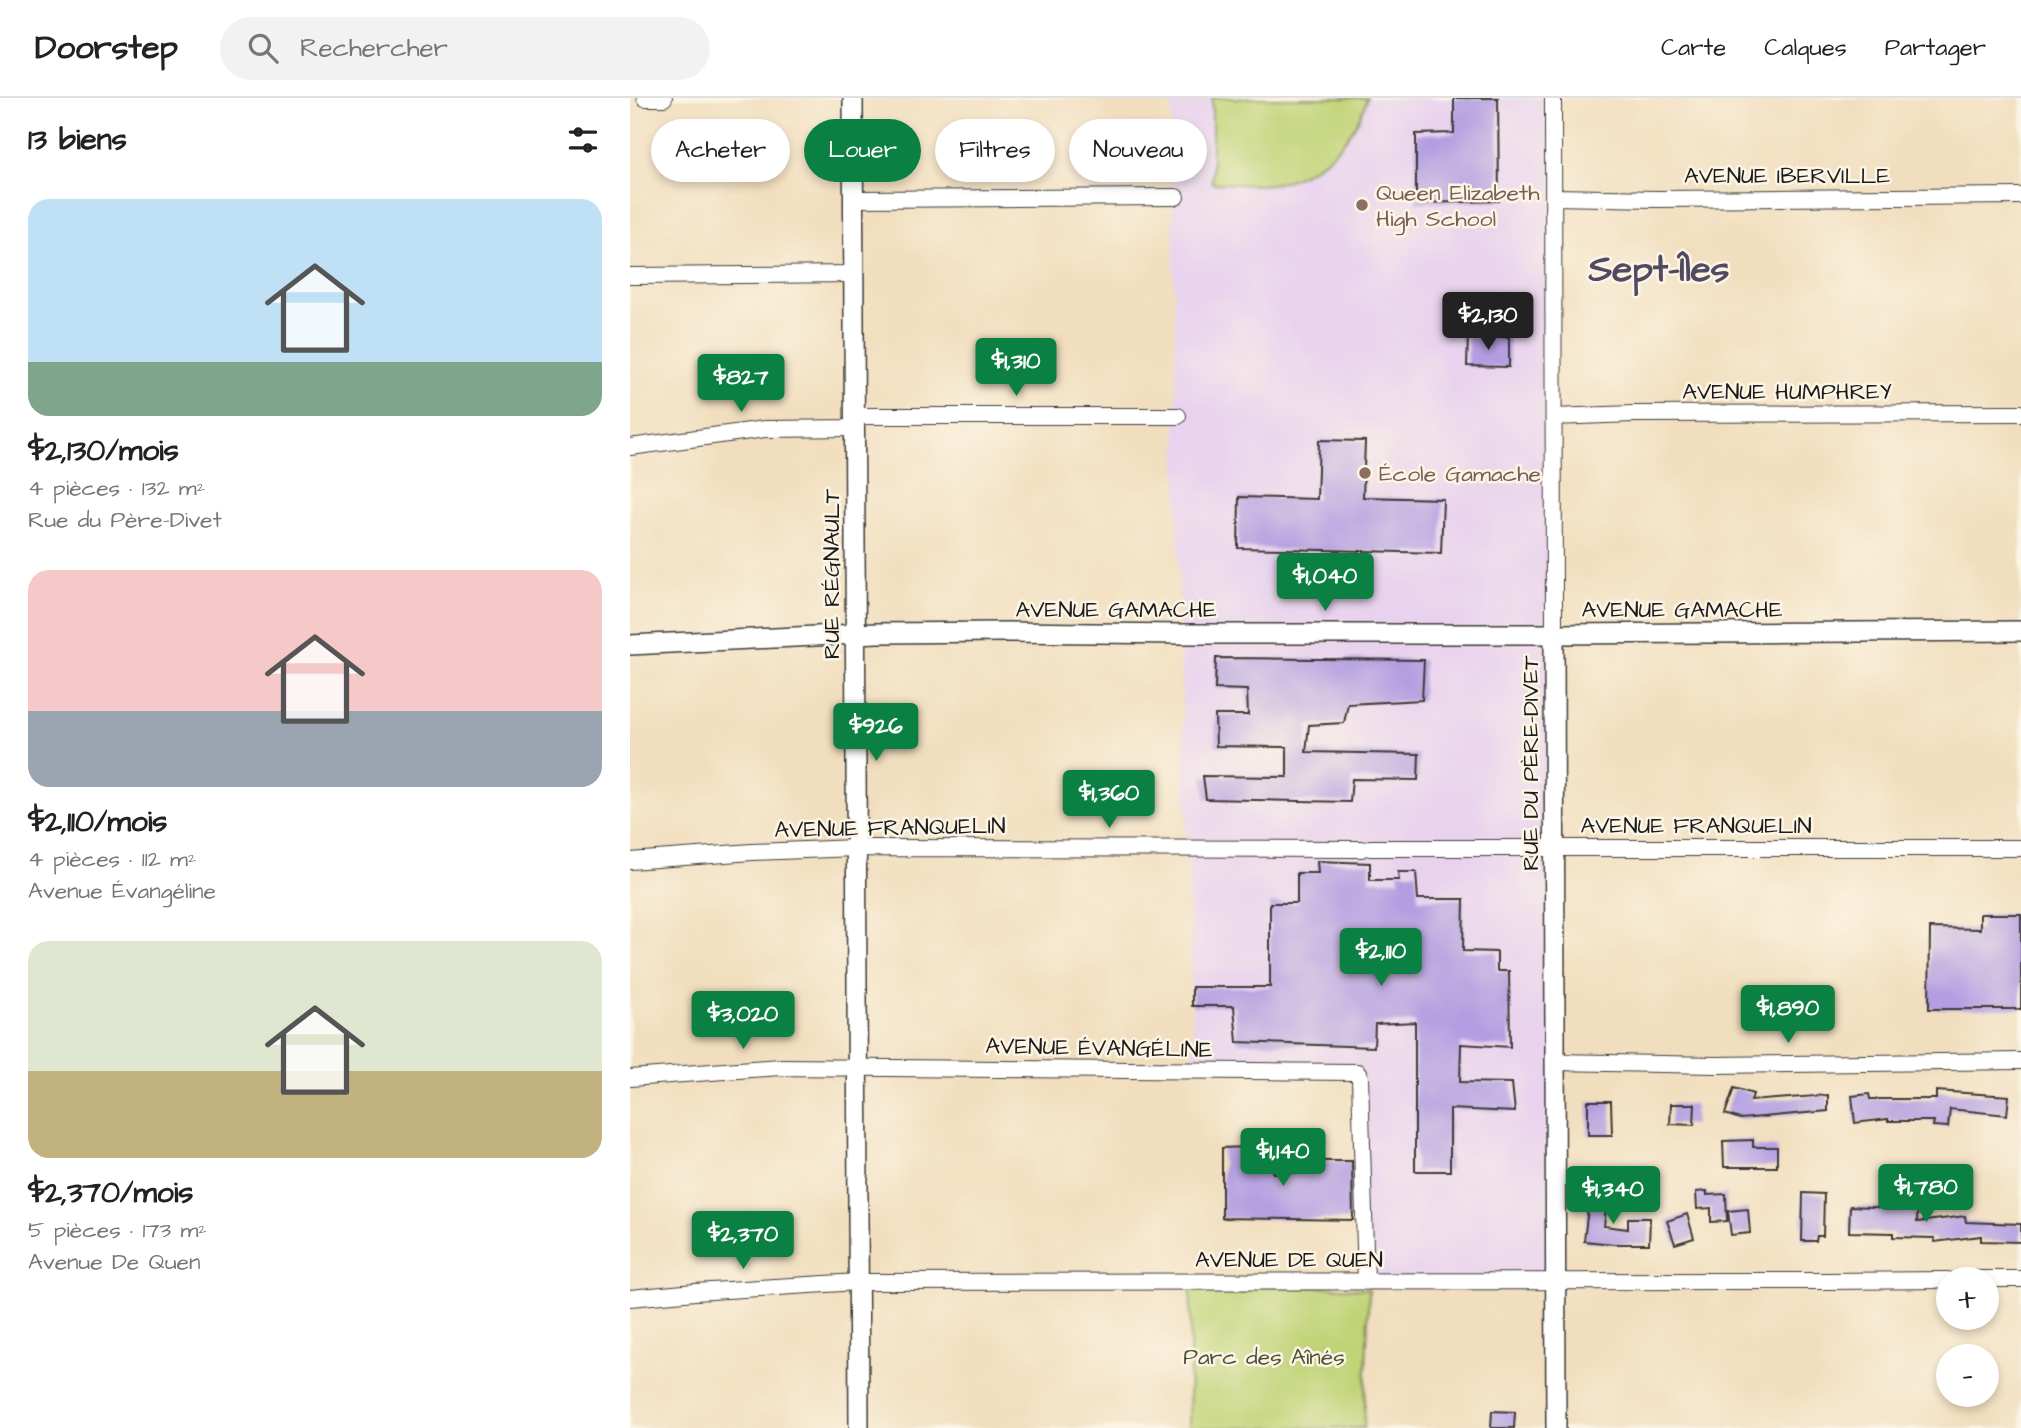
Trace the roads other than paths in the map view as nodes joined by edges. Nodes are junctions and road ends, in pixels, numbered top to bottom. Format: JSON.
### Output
{"nodes":[{"id":1,"x":645,"y":98,"type":"edge"},
{"id":2,"x":664,"y":98,"type":"edge"},
{"id":3,"x":853,"y":98,"type":"edge"},
{"id":4,"x":1553,"y":98,"type":"edge"},
{"id":5,"x":2021,"y":196,"type":"edge"},
{"id":6,"x":1176,"y":197,"type":"dead end"},
{"id":7,"x":1553,"y":197,"type":"junction"},
{"id":8,"x":853,"y":199,"type":"junction"},
{"id":9,"x":854,"y":274,"type":"junction"},
{"id":10,"x":630,"y":276,"type":"edge"},
{"id":11,"x":2021,"y":412,"type":"edge"},
{"id":12,"x":1178,"y":416,"type":"dead end"},
{"id":13,"x":1554,"y":417,"type":"junction"},
{"id":14,"x":855,"y":422,"type":"junction"},
{"id":15,"x":630,"y":447,"type":"edge"},
{"id":16,"x":2021,"y":631,"type":"edge"},
{"id":17,"x":1554,"y":634,"type":"junction"},
{"id":18,"x":855,"y":635,"type":"junction"},
{"id":19,"x":630,"y":645,"type":"edge"},
{"id":20,"x":856,"y":848,"type":"junction"},
{"id":21,"x":1555,"y":848,"type":"junction"},
{"id":22,"x":2021,"y":848,"type":"edge"},
{"id":23,"x":630,"y":861,"type":"edge"},
{"id":24,"x":1555,"y":1062,"type":"junction"},
{"id":25,"x":2021,"y":1062,"type":"edge"},
{"id":26,"x":858,"y":1067,"type":"junction"},
{"id":27,"x":630,"y":1078,"type":"edge"},
{"id":28,"x":1999,"y":1279,"type":"edge"},
{"id":29,"x":2021,"y":1279,"type":"edge"},
{"id":30,"x":1936,"y":1280,"type":"edge"},
{"id":31,"x":859,"y":1282,"type":"junction"},
{"id":32,"x":1366,"y":1282,"type":"junction"},
{"id":33,"x":1556,"y":1282,"type":"junction"},
{"id":34,"x":630,"y":1298,"type":"edge"},
{"id":35,"x":859,"y":1428,"type":"edge"},
{"id":36,"x":1556,"y":1428,"type":"edge"}],
"edges":[{"from":1,"to":2,"type":"street"},
{"from":3,"to":8,"type":"street","name":"RUE RÉGNAULT"},
{"from":4,"to":7,"type":"street","name":"RUE DU PÈRE-DIVET"},
{"from":5,"to":7,"type":"street","name":"AVENUE IBERVILLE"},
{"from":6,"to":8,"type":"street"},
{"from":7,"to":13,"type":"street","name":"RUE DU PÈRE-DIVET"},
{"from":8,"to":9,"type":"street","name":"RUE RÉGNAULT"},
{"from":9,"to":10,"type":"street"},
{"from":9,"to":14,"type":"street","name":"RUE RÉGNAULT"},
{"from":11,"to":13,"type":"street","name":"AVENUE HUMPHREY"},
{"from":12,"to":14,"type":"street"},
{"from":13,"to":17,"type":"street","name":"RUE DU PÈRE-DIVET"},
{"from":14,"to":15,"type":"street"},
{"from":14,"to":18,"type":"street","name":"RUE RÉGNAULT"},
{"from":16,"to":17,"type":"street","name":"AVENUE GAMACHE"},
{"from":17,"to":18,"type":"street","name":"AVENUE GAMACHE"},
{"from":17,"to":21,"type":"street","name":"RUE DU PÈRE-DIVET"},
{"from":18,"to":19,"type":"street","name":"AVENUE GAMACHE"},
{"from":18,"to":20,"type":"street","name":"RUE RÉGNAULT"},
{"from":20,"to":21,"type":"street","name":"AVENUE FRANQUELIN"},
{"from":20,"to":23,"type":"street","name":"AVENUE FRANQUELIN"},
{"from":20,"to":26,"type":"street","name":"RUE RÉGNAULT"},
{"from":21,"to":22,"type":"street","name":"AVENUE FRANQUELIN"},
{"from":21,"to":24,"type":"street","name":"RUE DU PÈRE-DIVET"},
{"from":24,"to":25,"type":"street"},
{"from":24,"to":33,"type":"street","name":"RUE DU PÈRE-DIVET"},
{"from":26,"to":27,"type":"street","name":"AVENUE ÉVANGÉLINE"},
{"from":26,"to":31,"type":"street","name":"RUE RÉGNAULT"},
{"from":26,"to":32,"type":"street","name":"AVENUE ÉVANGÉLINE"},
{"from":28,"to":29,"type":"street"},
{"from":30,"to":33,"type":"street","name":"AVENUE DE QUEN"},
{"from":31,"to":32,"type":"street","name":"AVENUE DE QUEN"},
{"from":31,"to":34,"type":"street","name":"AVENUE DE QUEN"},
{"from":31,"to":35,"type":"street","name":"RUE RÉGNAULT"},
{"from":32,"to":33,"type":"street","name":"AVENUE DE QUEN"},
{"from":33,"to":36,"type":"street","name":"RUE DU PÈRE-DIVET"}]}
